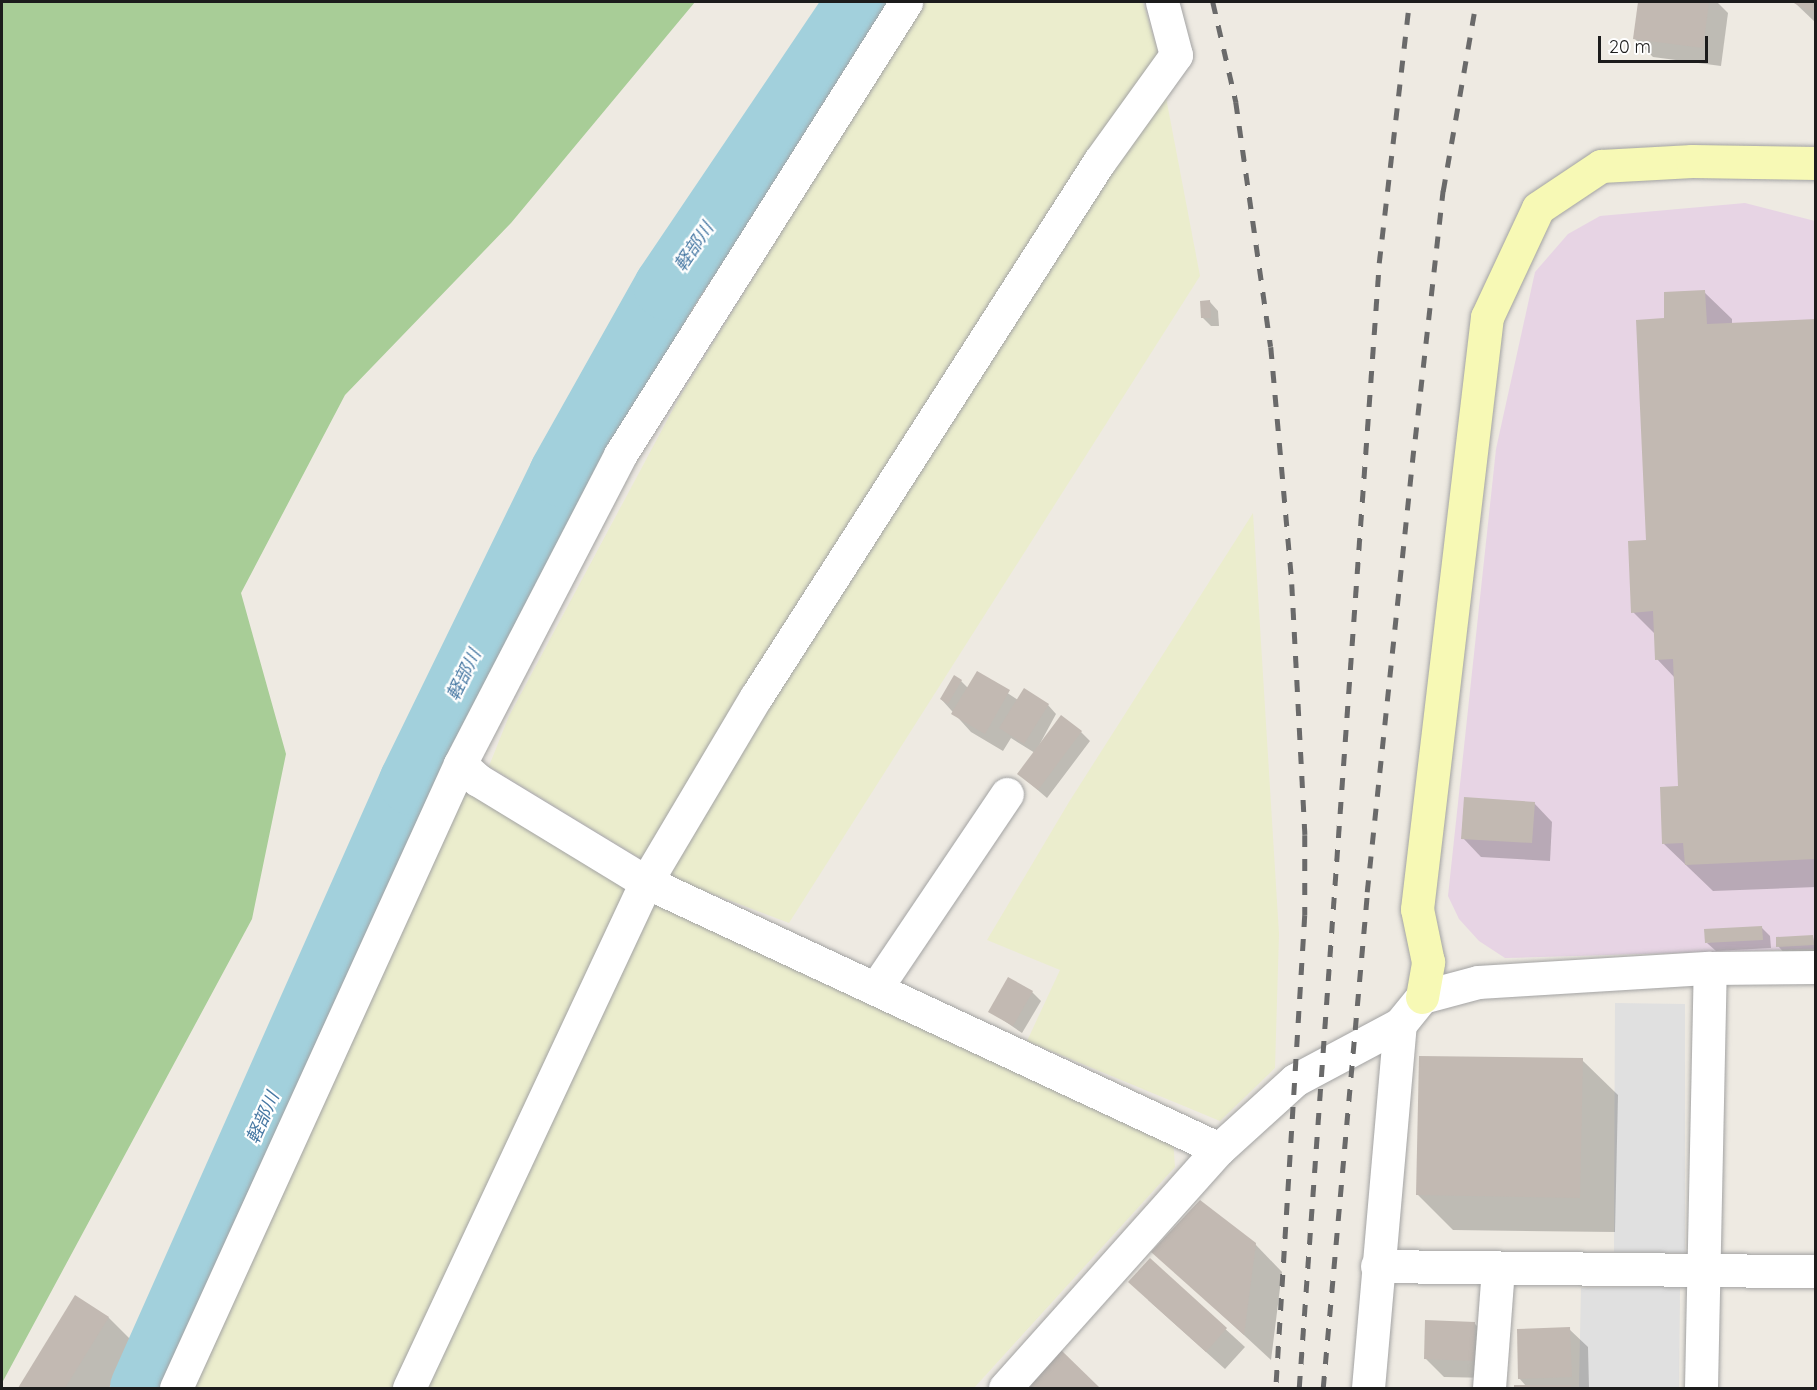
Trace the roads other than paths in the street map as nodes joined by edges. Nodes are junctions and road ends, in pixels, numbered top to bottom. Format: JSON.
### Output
{"nodes":[{"id":1,"x":906,"y":2,"type":"edge"},
{"id":2,"x":1162,"y":2,"type":"edge"},
{"id":3,"x":1815,"y":163,"type":"edge"},
{"id":4,"x":460,"y":764,"type":"junction"},
{"id":5,"x":1007,"y":794,"type":"dead end"},
{"id":6,"x":646,"y":882,"type":"junction"},
{"id":7,"x":1815,"y":967,"type":"edge"},
{"id":8,"x":1710,"y":968,"type":"junction"},
{"id":9,"x":876,"y":988,"type":"junction"},
{"id":10,"x":1422,"y":997,"type":"junction"},
{"id":11,"x":1400,"y":1024,"type":"junction"},
{"id":12,"x":1219,"y":1149,"type":"junction"},
{"id":13,"x":1377,"y":1266,"type":"junction"},
{"id":14,"x":1498,"y":1268,"type":"junction"},
{"id":15,"x":1702,"y":1271,"type":"junction"},
{"id":16,"x":1815,"y":1271,"type":"edge"},
{"id":17,"x":176,"y":1389,"type":"edge"},
{"id":18,"x":410,"y":1389,"type":"edge"},
{"id":19,"x":1005,"y":1389,"type":"edge"},
{"id":20,"x":1368,"y":1389,"type":"edge"},
{"id":21,"x":1489,"y":1389,"type":"edge"},
{"id":22,"x":1701,"y":1389,"type":"edge"}],
"edges":[{"from":1,"to":4,"type":"street"},
{"from":2,"to":6,"type":"street"},
{"from":3,"to":10,"type":"street"},
{"from":4,"to":6,"type":"street"},
{"from":4,"to":17,"type":"street"},
{"from":5,"to":9,"type":"street"},
{"from":6,"to":9,"type":"street"},
{"from":6,"to":18,"type":"street"},
{"from":7,"to":8,"type":"street"},
{"from":8,"to":10,"type":"street"},
{"from":8,"to":15,"type":"street"},
{"from":9,"to":12,"type":"street"},
{"from":10,"to":11,"type":"street"},
{"from":11,"to":12,"type":"street"},
{"from":11,"to":13,"type":"street"},
{"from":12,"to":19,"type":"street"},
{"from":13,"to":14,"type":"street"},
{"from":13,"to":20,"type":"street"},
{"from":14,"to":15,"type":"street"},
{"from":14,"to":21,"type":"street"},
{"from":15,"to":16,"type":"street"},
{"from":15,"to":22,"type":"street"}]}
